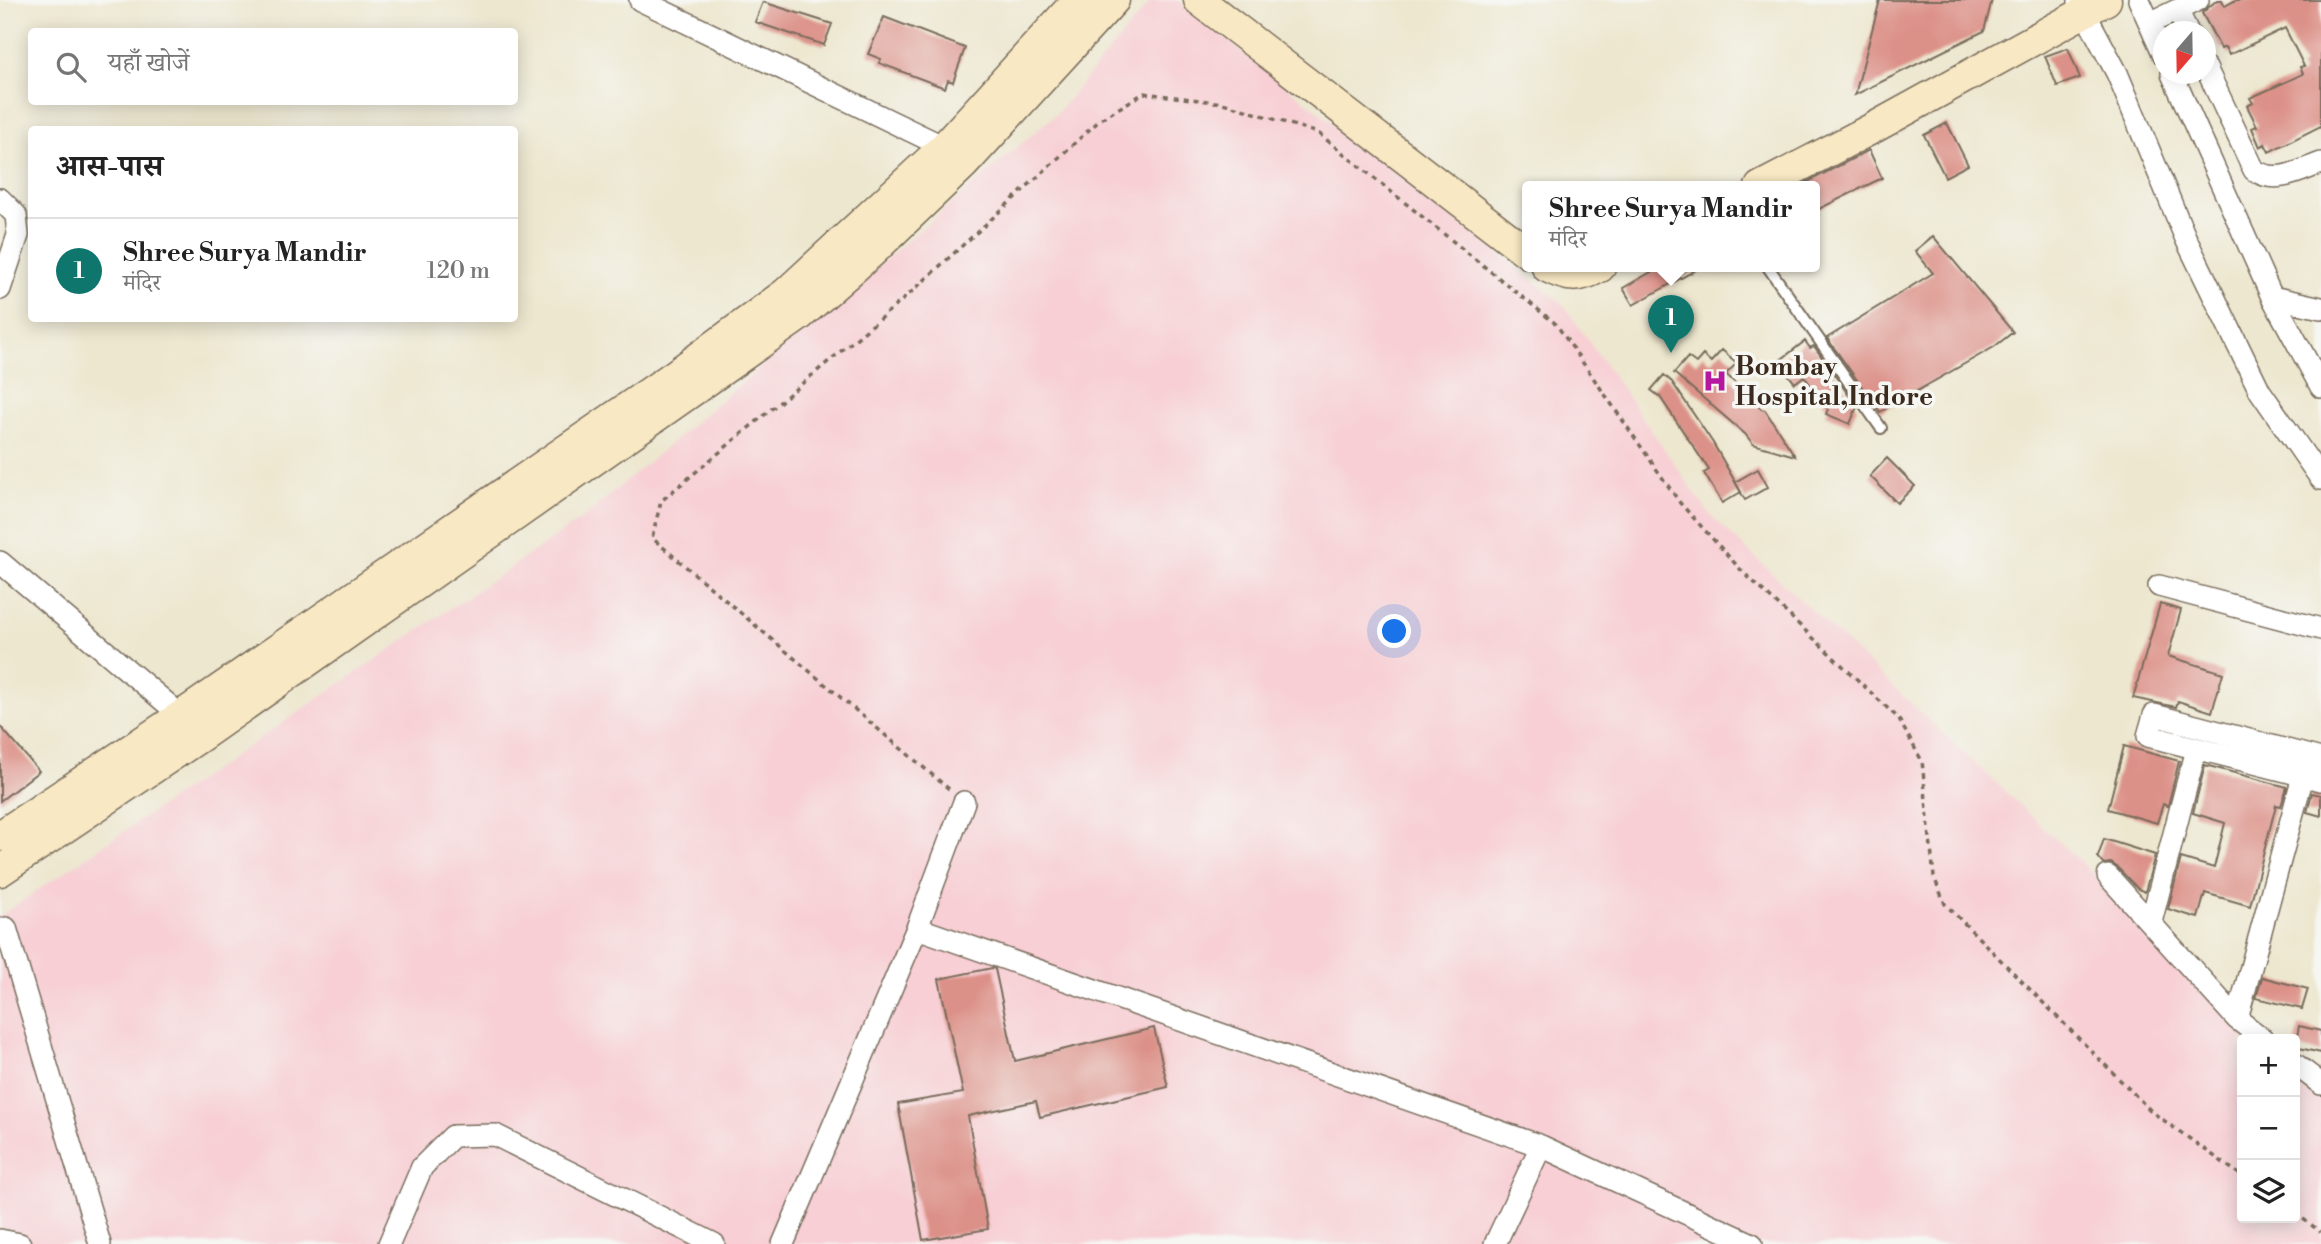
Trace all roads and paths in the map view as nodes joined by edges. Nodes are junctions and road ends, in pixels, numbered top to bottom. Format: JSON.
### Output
{"nodes":[{"id":1,"x":640,"y":0,"type":"edge"},
{"id":2,"x":1078,"y":0,"type":"edge"},
{"id":3,"x":1114,"y":0,"type":"edge"},
{"id":4,"x":1199,"y":0,"type":"edge"},
{"id":5,"x":2139,"y":0,"type":"edge"},
{"id":6,"x":2198,"y":0,"type":"edge"},
{"id":7,"x":2090,"y":3,"type":"edge"},
{"id":8,"x":2177,"y":10,"type":"junction"},
{"id":9,"x":2182,"y":21,"type":"edge"},
{"id":10,"x":2150,"y":23,"type":"junction"},
{"id":11,"x":2153,"y":30,"type":"edge"},
{"id":12,"x":2176,"y":84,"type":"edge"},
{"id":13,"x":2214,"y":84,"type":"edge"},
{"id":14,"x":954,"y":155,"type":"junction"},
{"id":15,"x":2321,"y":163,"type":"edge"},
{"id":16,"x":1772,"y":181,"type":"edge"},
{"id":17,"x":0,"y":199,"type":"edge"},
{"id":18,"x":1522,"y":248,"type":"edge"},
{"id":19,"x":1556,"y":272,"type":"edge"},
{"id":20,"x":1591,"y":272,"type":"edge"},
{"id":21,"x":1772,"y":272,"type":"edge"},
{"id":22,"x":0,"y":289,"type":"edge"},
{"id":23,"x":2272,"y":297,"type":"junction"},
{"id":24,"x":2321,"y":308,"type":"edge"},
{"id":25,"x":2321,"y":387,"type":"edge"},
{"id":26,"x":1881,"y":428,"type":"dead end"},
{"id":27,"x":2321,"y":479,"type":"edge"},
{"id":28,"x":0,"y":562,"type":"edge"},
{"id":29,"x":2159,"y":586,"type":"dead end"},
{"id":30,"x":2321,"y":629,"type":"edge"},
{"id":31,"x":192,"y":725,"type":"junction"},
{"id":32,"x":2196,"y":749,"type":"junction"},
{"id":33,"x":2321,"y":759,"type":"edge"},
{"id":34,"x":2312,"y":778,"type":"edge"},
{"id":35,"x":964,"y":802,"type":"joint"},
{"id":36,"x":0,"y":836,"type":"edge"},
{"id":37,"x":0,"y":871,"type":"edge"},
{"id":38,"x":2108,"y":876,"type":"dead end"},
{"id":39,"x":2151,"y":922,"type":"junction"},
{"id":40,"x":917,"y":928,"type":"junction"},
{"id":41,"x":0,"y":932,"type":"edge"},
{"id":42,"x":2237,"y":1019,"type":"junction"},
{"id":43,"x":2256,"y":1034,"type":"edge"},
{"id":44,"x":2300,"y":1067,"type":"edge"},
{"id":45,"x":2321,"y":1084,"type":"edge"},
{"id":46,"x":1541,"y":1146,"type":"junction"},
{"id":47,"x":2237,"y":1172,"type":"edge"},
{"id":48,"x":2300,"y":1217,"type":"edge"},
{"id":49,"x":2321,"y":1232,"type":"edge"},
{"id":50,"x":0,"y":1240,"type":"edge"},
{"id":51,"x":20,"y":1244,"type":"edge"},
{"id":52,"x":100,"y":1244,"type":"edge"},
{"id":53,"x":389,"y":1244,"type":"edge"},
{"id":54,"x":714,"y":1244,"type":"edge"},
{"id":55,"x":783,"y":1244,"type":"edge"},
{"id":56,"x":1494,"y":1244,"type":"edge"},
{"id":57,"x":1752,"y":1244,"type":"edge"}],
"edges":[{"from":1,"to":14,"type":"street"},
{"from":2,"to":14,"type":"street"},
{"from":3,"to":14,"type":"street"},
{"from":4,"to":18,"type":"street"},
{"from":5,"to":10,"type":"street"},
{"from":6,"to":8,"type":"street"},
{"from":7,"to":16,"type":"street"},
{"from":7,"to":27,"type":"street"},
{"from":8,"to":9,"type":"street"},
{"from":8,"to":10,"type":"street"},
{"from":10,"to":11,"type":"street"},
{"from":12,"to":23,"type":"street"},
{"from":13,"to":15,"type":"street"},
{"from":14,"to":31,"type":"street"},
{"from":17,"to":22,"type":"street"},
{"from":19,"to":20,"type":"street"},
{"from":21,"to":26,"type":"lane"},
{"from":23,"to":24,"type":"street"},
{"from":23,"to":25,"type":"street"},
{"from":28,"to":31,"type":"street"},
{"from":29,"to":30,"type":"street"},
{"from":31,"to":36,"type":"street"},
{"from":31,"to":37,"type":"street"},
{"from":32,"to":33,"type":"street"},
{"from":32,"to":34,"type":"street"},
{"from":32,"to":39,"type":"street"},
{"from":34,"to":42,"type":"street"},
{"from":35,"to":40,"type":"street"},
{"from":35,"to":47,"type":"path"},
{"from":38,"to":39,"type":"street"},
{"from":39,"to":42,"type":"street"},
{"from":40,"to":46,"type":"street"},
{"from":40,"to":55,"type":"street"},
{"from":41,"to":52,"type":"street"},
{"from":42,"to":43,"type":"street"},
{"from":44,"to":45,"type":"street"},
{"from":46,"to":56,"type":"street"},
{"from":46,"to":57,"type":"street"},
{"from":48,"to":49,"type":"path"},
{"from":50,"to":51,"type":"street"},
{"from":53,"to":54,"type":"street"}]}
